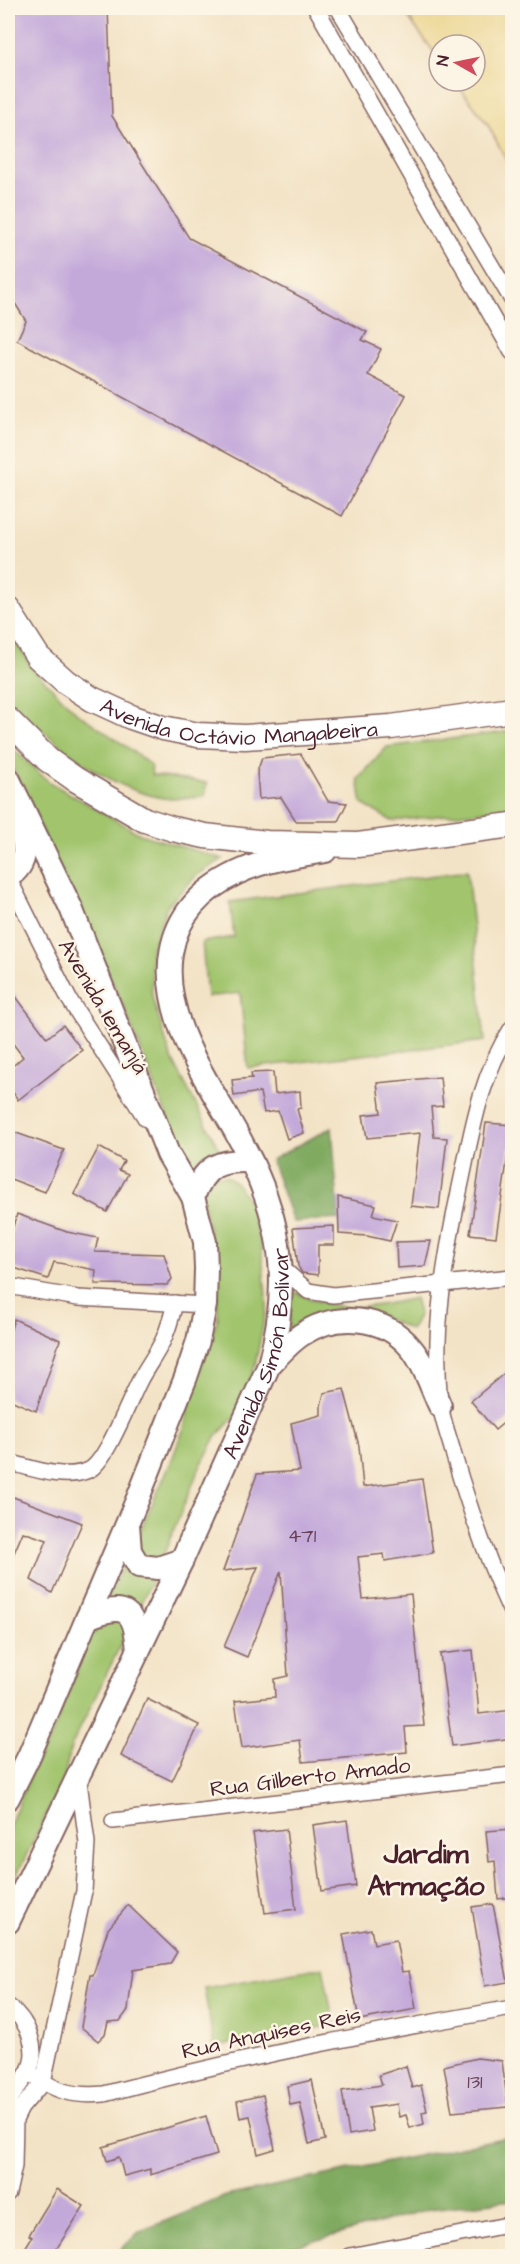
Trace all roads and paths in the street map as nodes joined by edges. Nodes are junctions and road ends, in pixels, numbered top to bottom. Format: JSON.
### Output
{"nodes":[{"id":1,"x":315,"y":8,"type":"edge"},
{"id":2,"x":338,"y":8,"type":"edge"},
{"id":3,"x":513,"y":300,"type":"edge"},
{"id":4,"x":513,"y":352,"type":"edge"},
{"id":5,"x":8,"y":610,"type":"edge"},
{"id":6,"x":505,"y":713,"type":"edge"},
{"id":7,"x":8,"y":720,"type":"edge"},
{"id":8,"x":8,"y":778,"type":"edge"},
{"id":9,"x":512,"y":825,"type":"edge"},
{"id":10,"x":358,"y":844,"type":"junction"},
{"id":11,"x":8,"y":877,"type":"edge"},
{"id":12,"x":513,"y":1028,"type":"edge"},
{"id":13,"x":168,"y":1154,"type":"junction"},
{"id":14,"x":251,"y":1161,"type":"junction"},
{"id":15,"x":193,"y":1197,"type":"junction"},
{"id":16,"x":280,"y":1267,"type":"junction"},
{"id":17,"x":513,"y":1277,"type":"edge"},
{"id":18,"x":442,"y":1284,"type":"junction"},
{"id":19,"x":8,"y":1286,"type":"edge"},
{"id":20,"x":175,"y":1303,"type":"junction"},
{"id":21,"x":205,"y":1305,"type":"junction"},
{"id":22,"x":269,"y":1365,"type":"junction"},
{"id":23,"x":440,"y":1406,"type":"junction"},
{"id":24,"x":8,"y":1462,"type":"edge"},
{"id":25,"x":128,"y":1520,"type":"junction"},
{"id":26,"x":182,"y":1560,"type":"junction"},
{"id":27,"x":513,"y":1614,"type":"edge"},
{"id":28,"x":87,"y":1618,"type":"junction"},
{"id":29,"x":138,"y":1652,"type":"junction"},
{"id":30,"x":78,"y":1774,"type":"junction"},
{"id":31,"x":513,"y":1775,"type":"edge"},
{"id":32,"x":8,"y":1798,"type":"edge"},
{"id":33,"x":113,"y":1821,"type":"dead end"},
{"id":34,"x":8,"y":1922,"type":"edge"},
{"id":35,"x":8,"y":2006,"type":"edge"},
{"id":36,"x":513,"y":2008,"type":"edge"},
{"id":37,"x":28,"y":2072,"type":"junction"},
{"id":38,"x":43,"y":2082,"type":"junction"},
{"id":39,"x":8,"y":2102,"type":"edge"},
{"id":40,"x":8,"y":2193,"type":"edge"},
{"id":41,"x":513,"y":2224,"type":"edge"},
{"id":42,"x":350,"y":2256,"type":"edge"}],
"edges":[{"from":1,"to":4,"type":"street"},
{"from":2,"to":3,"type":"street"},
{"from":5,"to":6,"type":"main road","name":"Avenida Octávio Mangabeira"},
{"from":7,"to":10,"type":"main road"},
{"from":8,"to":11,"type":"street"},
{"from":8,"to":13,"type":"street"},
{"from":9,"to":10,"type":"main road"},
{"from":10,"to":14,"type":"street","name":"Avenida Simón Bolívar"},
{"from":11,"to":13,"type":"street","name":"Avenida Iemanjá"},
{"from":12,"to":18,"type":"street"},
{"from":13,"to":15,"type":"street"},
{"from":14,"to":15,"type":"street"},
{"from":14,"to":16,"type":"street","name":"Avenida Simón Bolívar"},
{"from":15,"to":21,"type":"street"},
{"from":16,"to":18,"type":"street"},
{"from":16,"to":22,"type":"street","name":"Avenida Simón Bolívar"},
{"from":17,"to":18,"type":"street"},
{"from":18,"to":23,"type":"street"},
{"from":19,"to":20,"type":"street"},
{"from":20,"to":21,"type":"street"},
{"from":20,"to":24,"type":"street"},
{"from":21,"to":25,"type":"street"},
{"from":22,"to":23,"type":"street"},
{"from":22,"to":26,"type":"street","name":"Avenida Simón Bolívar"},
{"from":23,"to":27,"type":"street"},
{"from":25,"to":26,"type":"street"},
{"from":25,"to":28,"type":"street"},
{"from":26,"to":29,"type":"street","name":"Avenida Simón Bolívar"},
{"from":28,"to":29,"type":"street"},
{"from":28,"to":32,"type":"street"},
{"from":29,"to":30,"type":"street","name":"Avenida Simón Bolívar"},
{"from":30,"to":34,"type":"street","name":"Avenida Simón Bolívar"},
{"from":30,"to":38,"type":"street"},
{"from":31,"to":33,"type":"street","name":"Rua Gilberto Amado"},
{"from":35,"to":37,"type":"street"},
{"from":36,"to":38,"type":"street","name":"Rua Anquises Reis"},
{"from":37,"to":38,"type":"street","name":"Rua Anquises Reis"},
{"from":37,"to":39,"type":"street"},
{"from":38,"to":40,"type":"street"},
{"from":41,"to":42,"type":"street"}]}
